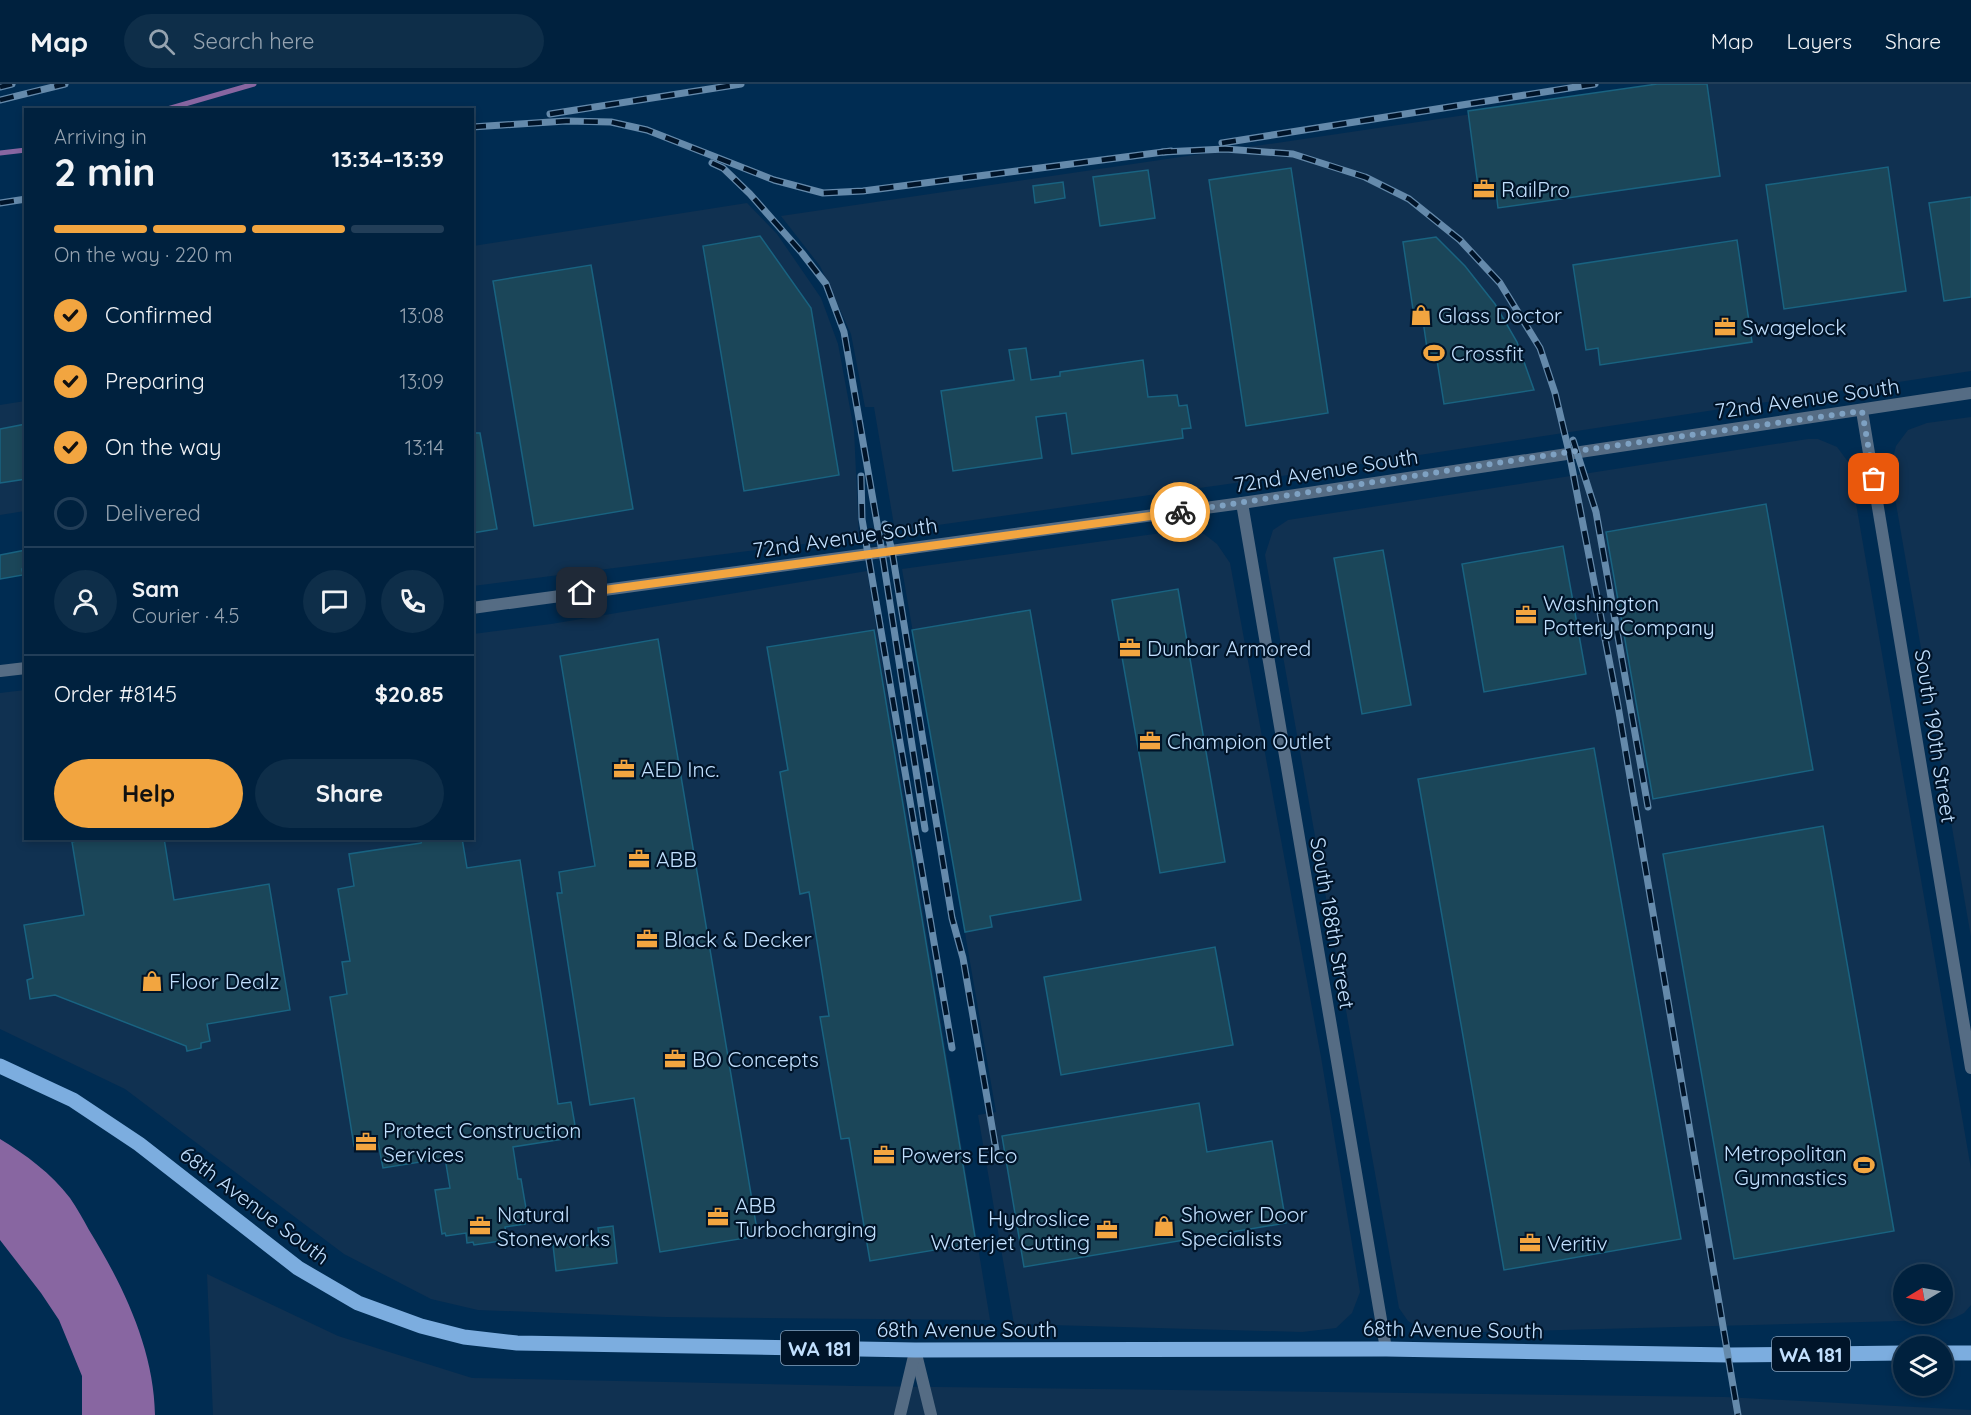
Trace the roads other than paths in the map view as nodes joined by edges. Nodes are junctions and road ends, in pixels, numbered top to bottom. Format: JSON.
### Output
{"nodes":[{"id":1,"x":1971,"y":393,"type":"edge"},
{"id":2,"x":1862,"y":411,"type":"junction"},
{"id":3,"x":1242,"y":503,"type":"junction"},
{"id":4,"x":474,"y":608,"type":"edge"},
{"id":5,"x":24,"y":668,"type":"edge"},
{"id":6,"x":0,"y":671,"type":"edge"},
{"id":7,"x":0,"y":1066,"type":"edge"},
{"id":8,"x":1971,"y":1068,"type":"edge"},
{"id":9,"x":1386,"y":1349,"type":"junction"},
{"id":10,"x":915,"y":1350,"type":"junction"},
{"id":11,"x":1893,"y":1353,"type":"edge"},
{"id":12,"x":1953,"y":1353,"type":"edge"},
{"id":13,"x":1971,"y":1353,"type":"edge"},
{"id":14,"x":900,"y":1415,"type":"edge"},
{"id":15,"x":932,"y":1415,"type":"edge"}],
"edges":[{"from":1,"to":2,"type":"street","name":"72nd Avenue South"},
{"from":2,"to":3,"type":"street","name":"72nd Avenue South"},
{"from":2,"to":8,"type":"street","name":"South 190th Street"},
{"from":3,"to":4,"type":"street","name":"72nd Avenue South"},
{"from":3,"to":9,"type":"street","name":"South 188th Street"},
{"from":5,"to":6,"type":"street"},
{"from":7,"to":10,"type":"main road","name":"68th Avenue South","number":"WA 181"},
{"from":9,"to":10,"type":"main road","name":"68th Avenue South","number":"WA 181"},
{"from":9,"to":11,"type":"main road","name":"68th Avenue South","number":"WA 181"},
{"from":10,"to":14,"type":"street"},
{"from":10,"to":15,"type":"street"},
{"from":12,"to":13,"type":"main road"}]}
